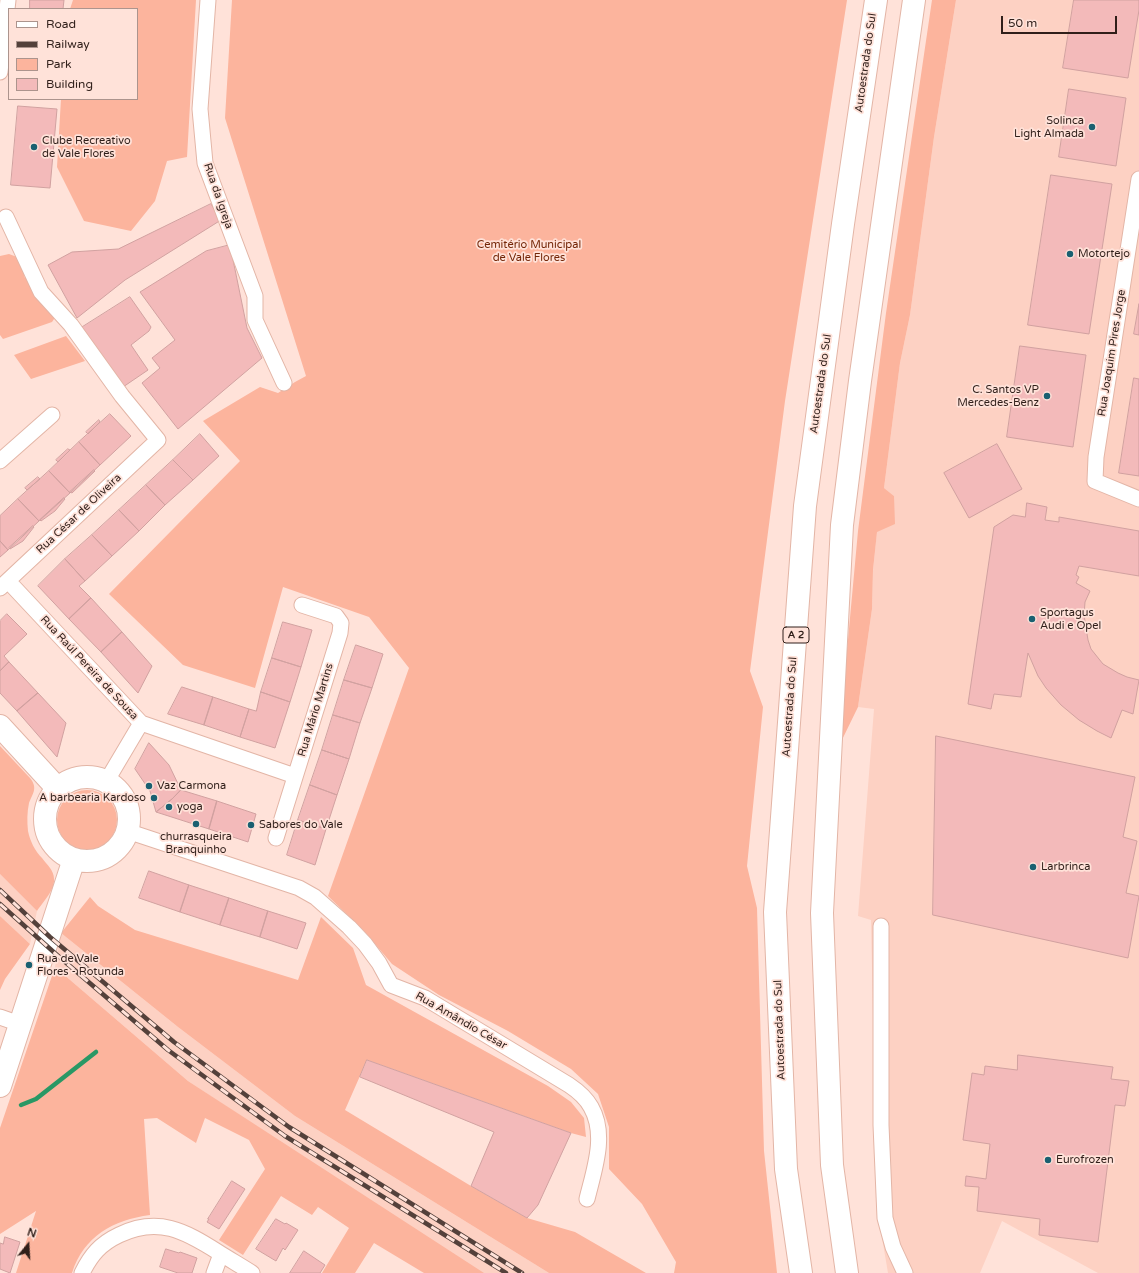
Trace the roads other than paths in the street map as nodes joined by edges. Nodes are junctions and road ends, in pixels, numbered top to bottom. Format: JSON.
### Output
{"nodes":[{"id":1,"x":8,"y":0,"type":"edge"},
{"id":2,"x":208,"y":0,"type":"edge"},
{"id":3,"x":876,"y":0,"type":"edge"},
{"id":4,"x":914,"y":0,"type":"edge"},
{"id":5,"x":0,"y":72,"type":"edge"},
{"id":6,"x":1139,"y":179,"type":"edge"},
{"id":7,"x":6,"y":217,"type":"dead end"},
{"id":8,"x":284,"y":383,"type":"dead end"},
{"id":9,"x":52,"y":415,"type":"dead end"},
{"id":10,"x":0,"y":461,"type":"edge"},
{"id":11,"x":1139,"y":499,"type":"edge"},
{"id":12,"x":4,"y":585,"type":"edge"},
{"id":13,"x":302,"y":605,"type":"dead end"},
{"id":14,"x":141,"y":723,"type":"junction"},
{"id":15,"x":0,"y":726,"type":"edge"},
{"id":16,"x":295,"y":776,"type":"junction"},
{"id":17,"x":106,"y":782,"type":"junction"},
{"id":18,"x":58,"y":789,"type":"junction"},
{"id":19,"x":128,"y":831,"type":"junction"},
{"id":20,"x":276,"y":838,"type":"dead end"},
{"id":21,"x":74,"y":859,"type":"junction"},
{"id":22,"x":881,"y":926,"type":"dead end"},
{"id":23,"x":0,"y":1017,"type":"edge"},
{"id":24,"x":20,"y":1024,"type":"junction"},
{"id":25,"x":0,"y":1086,"type":"edge"},
{"id":26,"x":587,"y":1199,"type":"dead end"},
{"id":27,"x":221,"y":1254,"type":"junction"},
{"id":28,"x":82,"y":1273,"type":"edge"},
{"id":29,"x":214,"y":1273,"type":"edge"},
{"id":30,"x":252,"y":1273,"type":"edge"},
{"id":31,"x":800,"y":1273,"type":"edge"},
{"id":32,"x":847,"y":1273,"type":"edge"},
{"id":33,"x":905,"y":1273,"type":"edge"}],
"edges":[{"from":1,"to":5,"type":"street"},
{"from":2,"to":8,"type":"street","name":"Rua da Igreja"},
{"from":3,"to":31,"type":"main road","name":"Autoestrada do Sul","number":"A 2"},
{"from":4,"to":32,"type":"main road"},
{"from":6,"to":11,"type":"street","name":"Rua Joaquim Pires Jorge"},
{"from":7,"to":12,"type":"street","name":"Rua César de Oliveira"},
{"from":9,"to":10,"type":"street"},
{"from":12,"to":14,"type":"street","name":"Rua Raúl Pereira de Sousa"},
{"from":13,"to":16,"type":"street","name":"Rua Mário Martins"},
{"from":14,"to":16,"type":"street","name":"Rua Raúl Pereira de Sousa"},
{"from":14,"to":17,"type":"street"},
{"from":15,"to":18,"type":"main road"},
{"from":16,"to":20,"type":"street","name":"Rua Mário Martins"},
{"from":17,"to":18,"type":"main road"},
{"from":17,"to":19,"type":"main road"},
{"from":18,"to":21,"type":"main road"},
{"from":19,"to":21,"type":"main road"},
{"from":19,"to":26,"type":"street","name":"Rua Amândio César"},
{"from":21,"to":24,"type":"main road"},
{"from":22,"to":33,"type":"street"},
{"from":23,"to":24,"type":"street"},
{"from":24,"to":25,"type":"main road"},
{"from":27,"to":28,"type":"street"},
{"from":27,"to":29,"type":"street"},
{"from":27,"to":30,"type":"street"}]}
